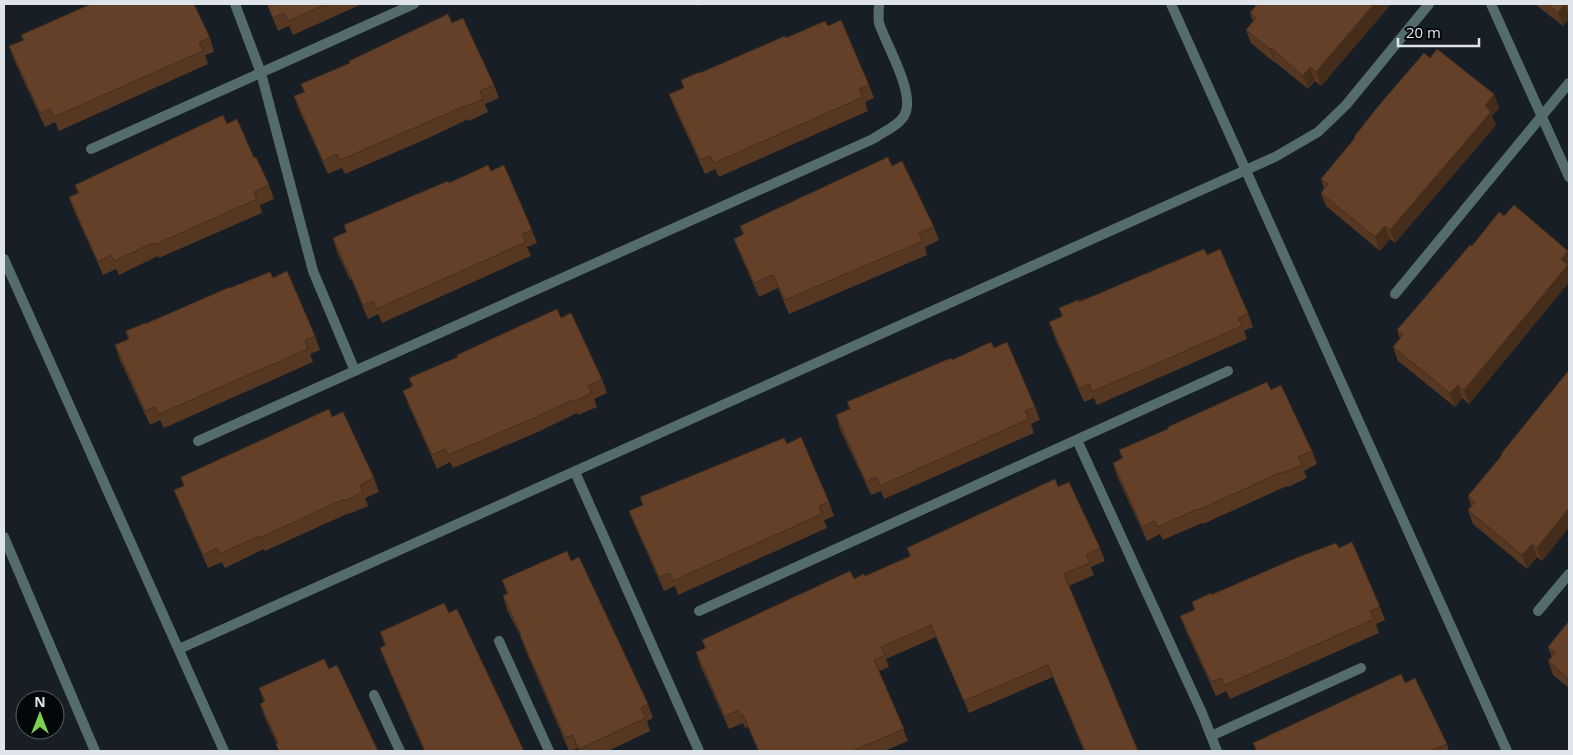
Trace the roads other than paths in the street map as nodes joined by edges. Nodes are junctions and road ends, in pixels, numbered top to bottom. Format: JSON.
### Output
{"nodes":[{"id":1,"x":235,"y":4,"type":"edge"},
{"id":2,"x":414,"y":4,"type":"edge"},
{"id":3,"x":879,"y":4,"type":"edge"},
{"id":4,"x":1171,"y":4,"type":"edge"},
{"id":5,"x":1430,"y":4,"type":"edge"},
{"id":6,"x":1491,"y":4,"type":"edge"},
{"id":7,"x":261,"y":72,"type":"junction"},
{"id":8,"x":1569,"y":83,"type":"edge"},
{"id":9,"x":1542,"y":116,"type":"junction"},
{"id":10,"x":91,"y":149,"type":"dead end"},
{"id":11,"x":1245,"y":169,"type":"junction"},
{"id":12,"x":1569,"y":177,"type":"edge"},
{"id":13,"x":4,"y":259,"type":"edge"},
{"id":14,"x":1394,"y":294,"type":"dead end"},
{"id":15,"x":355,"y":370,"type":"junction"},
{"id":16,"x":1228,"y":371,"type":"dead end"},
{"id":17,"x":1077,"y":440,"type":"junction"},
{"id":18,"x":198,"y":441,"type":"dead end"},
{"id":19,"x":574,"y":472,"type":"junction"},
{"id":20,"x":4,"y":537,"type":"edge"},
{"id":21,"x":1569,"y":574,"type":"edge"},
{"id":22,"x":1538,"y":611,"type":"dead end"},
{"id":23,"x":699,"y":612,"type":"dead end"},
{"id":24,"x":500,"y":641,"type":"dead end"},
{"id":25,"x":179,"y":649,"type":"junction"},
{"id":26,"x":1361,"y":668,"type":"dead end"},
{"id":27,"x":374,"y":695,"type":"dead end"},
{"id":28,"x":1211,"y":736,"type":"junction"},
{"id":29,"x":95,"y":751,"type":"edge"},
{"id":30,"x":224,"y":751,"type":"edge"},
{"id":31,"x":400,"y":751,"type":"edge"},
{"id":32,"x":549,"y":751,"type":"edge"},
{"id":33,"x":699,"y":751,"type":"edge"},
{"id":34,"x":1217,"y":751,"type":"edge"},
{"id":35,"x":1507,"y":751,"type":"edge"}],
"edges":[{"from":1,"to":7,"type":"street"},
{"from":2,"to":7,"type":"street"},
{"from":3,"to":15,"type":"street"},
{"from":4,"to":11,"type":"street"},
{"from":5,"to":11,"type":"street"},
{"from":6,"to":9,"type":"street"},
{"from":7,"to":10,"type":"street"},
{"from":7,"to":15,"type":"street"},
{"from":8,"to":9,"type":"street"},
{"from":9,"to":12,"type":"street"},
{"from":9,"to":14,"type":"street"},
{"from":11,"to":19,"type":"street"},
{"from":11,"to":35,"type":"street"},
{"from":13,"to":25,"type":"street"},
{"from":15,"to":18,"type":"street"},
{"from":16,"to":17,"type":"street"},
{"from":17,"to":23,"type":"street"},
{"from":17,"to":28,"type":"street"},
{"from":19,"to":25,"type":"street"},
{"from":19,"to":33,"type":"street"},
{"from":20,"to":29,"type":"street"},
{"from":21,"to":22,"type":"street"},
{"from":24,"to":32,"type":"street"},
{"from":25,"to":30,"type":"street"},
{"from":26,"to":28,"type":"street"},
{"from":27,"to":31,"type":"street"},
{"from":28,"to":34,"type":"street"}]}
